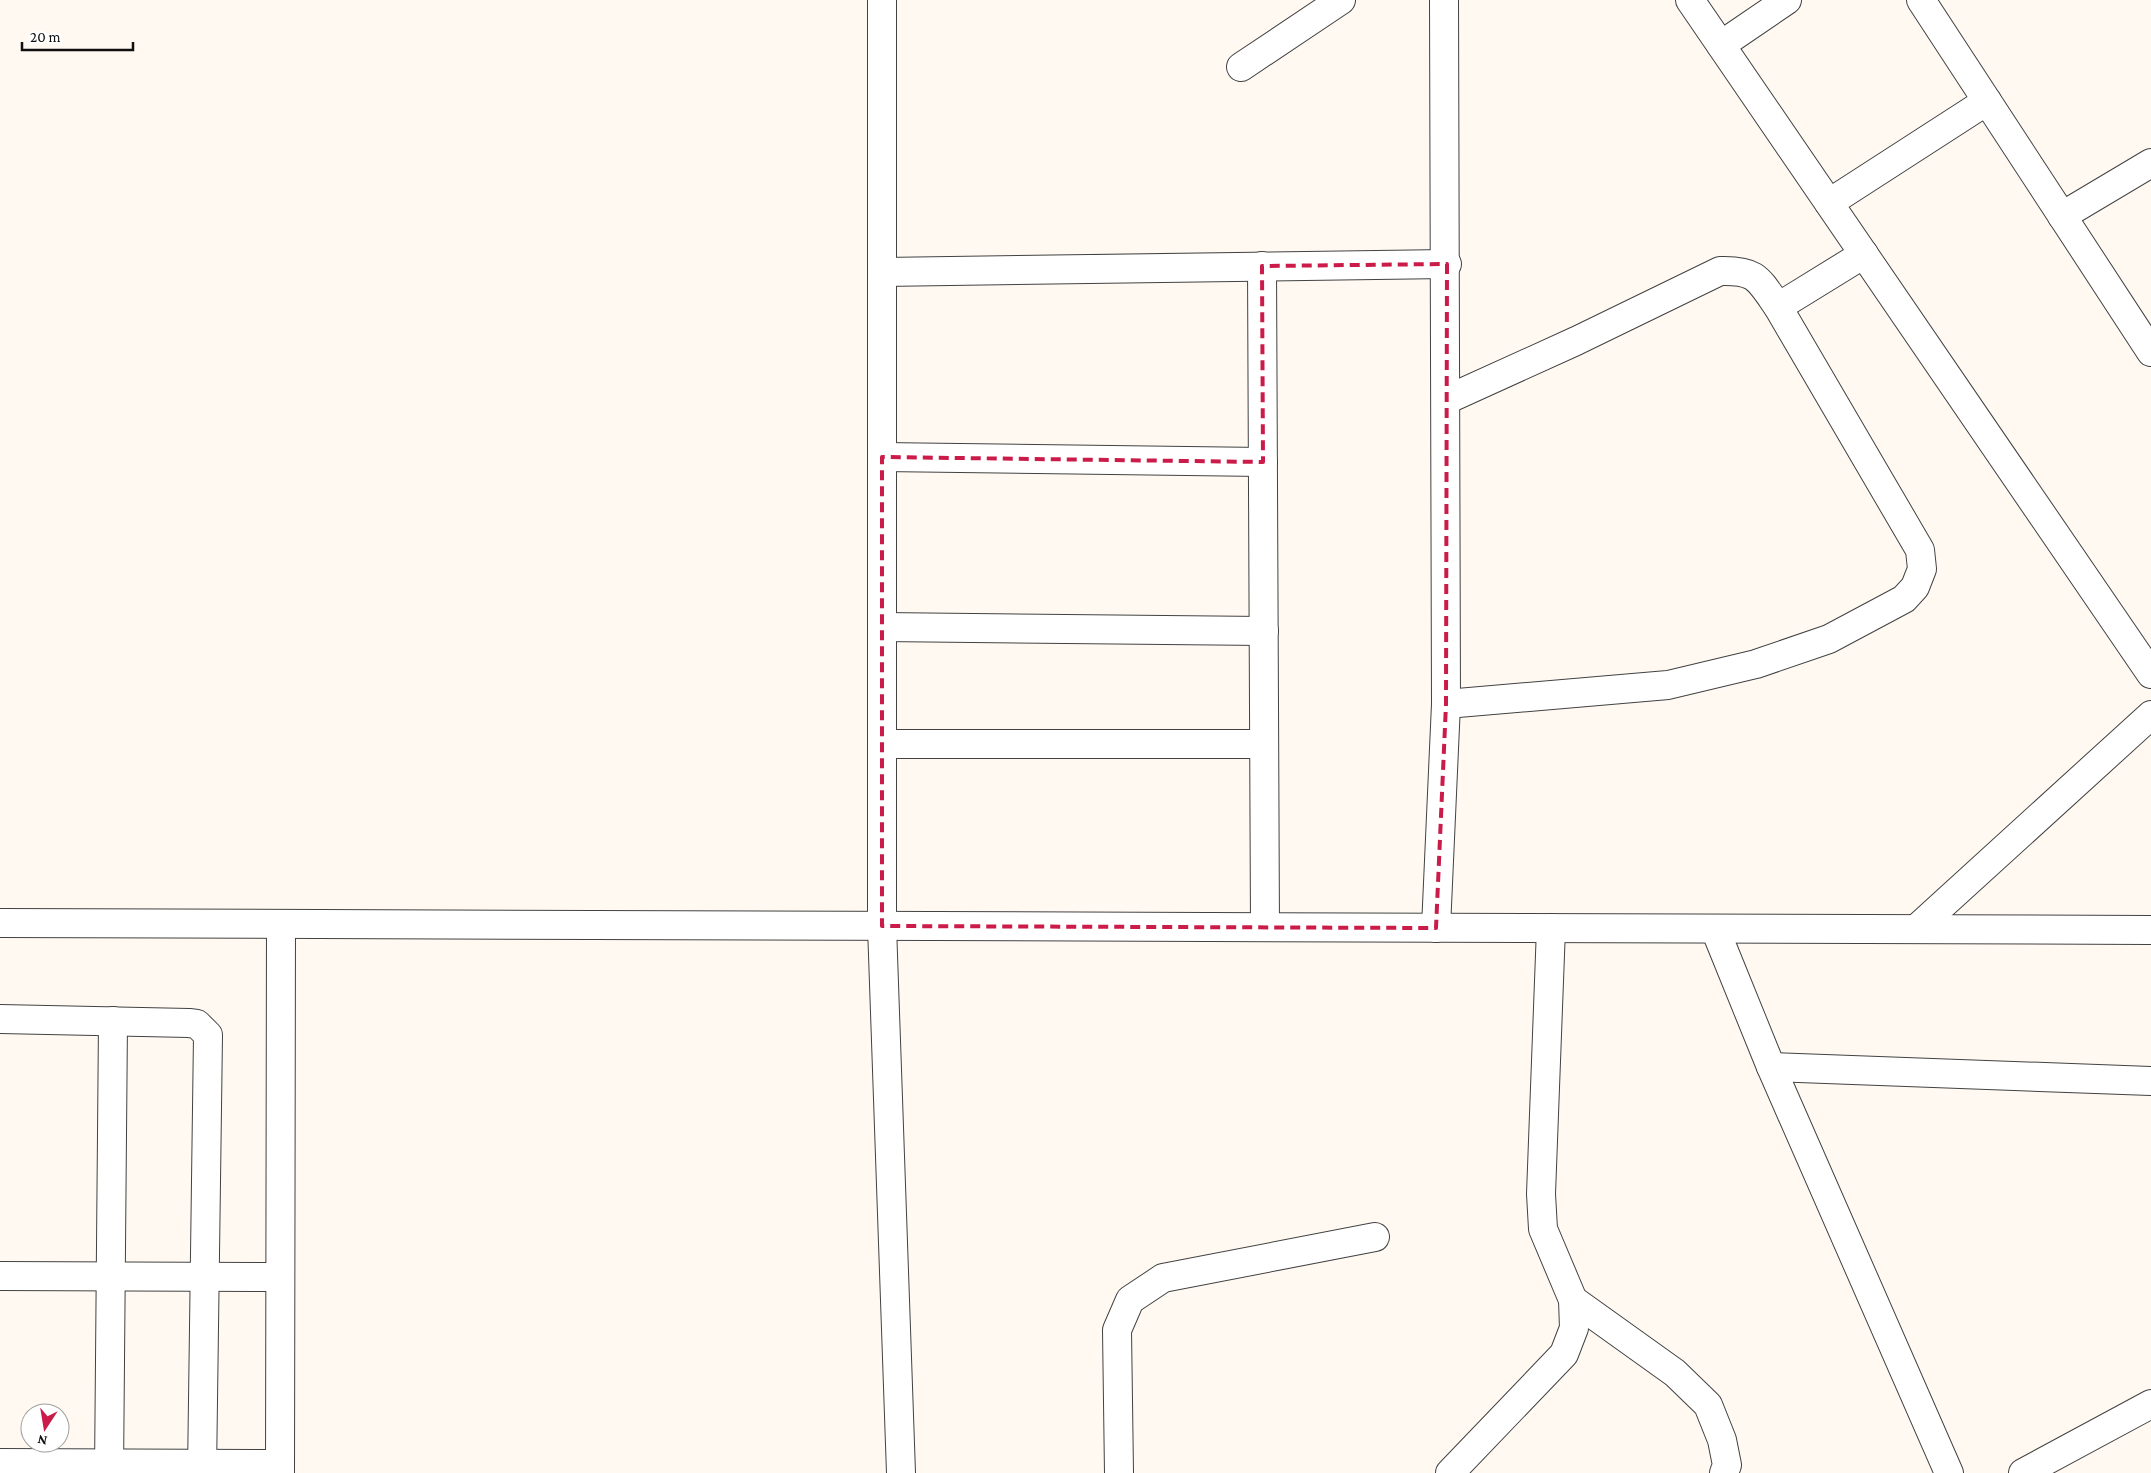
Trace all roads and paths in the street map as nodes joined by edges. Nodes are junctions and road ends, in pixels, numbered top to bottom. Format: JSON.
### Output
{"nodes":[{"id":1,"x":882,"y":0,"type":"edge"},
{"id":2,"x":1341,"y":0,"type":"edge"},
{"id":3,"x":1444,"y":0,"type":"edge"},
{"id":4,"x":1690,"y":0,"type":"edge"},
{"id":5,"x":1787,"y":0,"type":"edge"},
{"id":6,"x":1921,"y":0,"type":"edge"},
{"id":7,"x":1721,"y":45,"type":"junction"},
{"id":8,"x":1240,"y":67,"type":"dead end"},
{"id":9,"x":1987,"y":101,"type":"junction"},
{"id":10,"x":2151,"y":163,"type":"edge"},
{"id":11,"x":1829,"y":203,"type":"junction"},
{"id":12,"x":2062,"y":216,"type":"junction"},
{"id":13,"x":1864,"y":254,"type":"junction"},
{"id":14,"x":1447,"y":264,"type":"junction"},
{"id":15,"x":1262,"y":266,"type":"junction"},
{"id":16,"x":882,"y":272,"type":"junction"},
{"id":17,"x":1778,"y":307,"type":"junction"},
{"id":18,"x":2151,"y":352,"type":"edge"},
{"id":19,"x":1446,"y":400,"type":"junction"},
{"id":20,"x":882,"y":457,"type":"junction"},
{"id":21,"x":1263,"y":462,"type":"junction"},
{"id":22,"x":882,"y":627,"type":"junction"},
{"id":23,"x":1264,"y":631,"type":"junction"},
{"id":24,"x":2151,"y":674,"type":"edge"},
{"id":25,"x":1446,"y":704,"type":"junction"},
{"id":26,"x":2151,"y":715,"type":"edge"},
{"id":27,"x":882,"y":744,"type":"junction"},
{"id":28,"x":1264,"y":744,"type":"junction"},
{"id":29,"x":0,"y":923,"type":"edge"},
{"id":30,"x":281,"y":924,"type":"junction"},
{"id":31,"x":882,"y":926,"type":"junction"},
{"id":32,"x":1265,"y":927,"type":"junction"},
{"id":33,"x":1436,"y":928,"type":"junction"},
{"id":34,"x":1551,"y":928,"type":"junction"},
{"id":35,"x":1715,"y":929,"type":"junction"},
{"id":36,"x":1916,"y":929,"type":"junction"},
{"id":37,"x":2151,"y":930,"type":"edge"},
{"id":38,"x":0,"y":1019,"type":"edge"},
{"id":39,"x":113,"y":1022,"type":"junction"},
{"id":40,"x":1771,"y":1067,"type":"junction"},
{"id":41,"x":2151,"y":1081,"type":"edge"},
{"id":42,"x":1375,"y":1237,"type":"dead end"},
{"id":43,"x":0,"y":1276,"type":"edge"},
{"id":44,"x":110,"y":1276,"type":"junction"},
{"id":45,"x":205,"y":1277,"type":"junction"},
{"id":46,"x":280,"y":1277,"type":"junction"},
{"id":47,"x":1573,"y":1300,"type":"junction"},
{"id":48,"x":2151,"y":1404,"type":"edge"},
{"id":49,"x":0,"y":1464,"type":"edge"},
{"id":50,"x":202,"y":1468,"type":"edge"},
{"id":51,"x":280,"y":1468,"type":"edge"},
{"id":52,"x":109,"y":1469,"type":"edge"},
{"id":53,"x":901,"y":1473,"type":"edge"},
{"id":54,"x":1119,"y":1473,"type":"edge"},
{"id":55,"x":1450,"y":1473,"type":"edge"},
{"id":56,"x":1724,"y":1473,"type":"edge"},
{"id":57,"x":1949,"y":1473,"type":"edge"},
{"id":58,"x":2023,"y":1473,"type":"edge"}],
"edges":[{"from":1,"to":16,"type":"street"},
{"from":2,"to":8,"type":"street"},
{"from":3,"to":14,"type":"street"},
{"from":4,"to":7,"type":"street"},
{"from":5,"to":7,"type":"street"},
{"from":6,"to":9,"type":"street"},
{"from":7,"to":11,"type":"street"},
{"from":9,"to":11,"type":"street"},
{"from":9,"to":12,"type":"street"},
{"from":10,"to":12,"type":"street"},
{"from":11,"to":13,"type":"street"},
{"from":12,"to":18,"type":"street"},
{"from":13,"to":17,"type":"street"},
{"from":13,"to":24,"type":"street"},
{"from":14,"to":15,"type":"street"},
{"from":14,"to":19,"type":"street"},
{"from":15,"to":16,"type":"street"},
{"from":15,"to":21,"type":"street"},
{"from":16,"to":20,"type":"street"},
{"from":17,"to":19,"type":"street"},
{"from":17,"to":25,"type":"street"},
{"from":19,"to":25,"type":"street"},
{"from":20,"to":21,"type":"street"},
{"from":20,"to":22,"type":"street"},
{"from":21,"to":23,"type":"street"},
{"from":22,"to":23,"type":"street"},
{"from":22,"to":27,"type":"street"},
{"from":23,"to":28,"type":"street"},
{"from":25,"to":33,"type":"street"},
{"from":26,"to":36,"type":"street"},
{"from":27,"to":28,"type":"street"},
{"from":27,"to":31,"type":"street"},
{"from":28,"to":32,"type":"street"},
{"from":29,"to":30,"type":"street"},
{"from":30,"to":31,"type":"street"},
{"from":30,"to":46,"type":"street"},
{"from":31,"to":32,"type":"street"},
{"from":31,"to":53,"type":"street"},
{"from":32,"to":33,"type":"street"},
{"from":33,"to":34,"type":"street"},
{"from":34,"to":35,"type":"street"},
{"from":34,"to":47,"type":"street"},
{"from":35,"to":36,"type":"street"},
{"from":35,"to":40,"type":"street"},
{"from":36,"to":37,"type":"street"},
{"from":38,"to":39,"type":"street"},
{"from":39,"to":44,"type":"street"},
{"from":39,"to":45,"type":"street"},
{"from":40,"to":41,"type":"street"},
{"from":40,"to":57,"type":"street"},
{"from":42,"to":54,"type":"street"},
{"from":43,"to":44,"type":"street"},
{"from":44,"to":45,"type":"street"},
{"from":44,"to":52,"type":"street"},
{"from":45,"to":46,"type":"street"},
{"from":45,"to":50,"type":"street"},
{"from":46,"to":51,"type":"street"},
{"from":47,"to":55,"type":"street"},
{"from":47,"to":56,"type":"street"},
{"from":48,"to":58,"type":"street"},
{"from":49,"to":52,"type":"street"},
{"from":50,"to":51,"type":"street"},
{"from":50,"to":52,"type":"street"}]}
